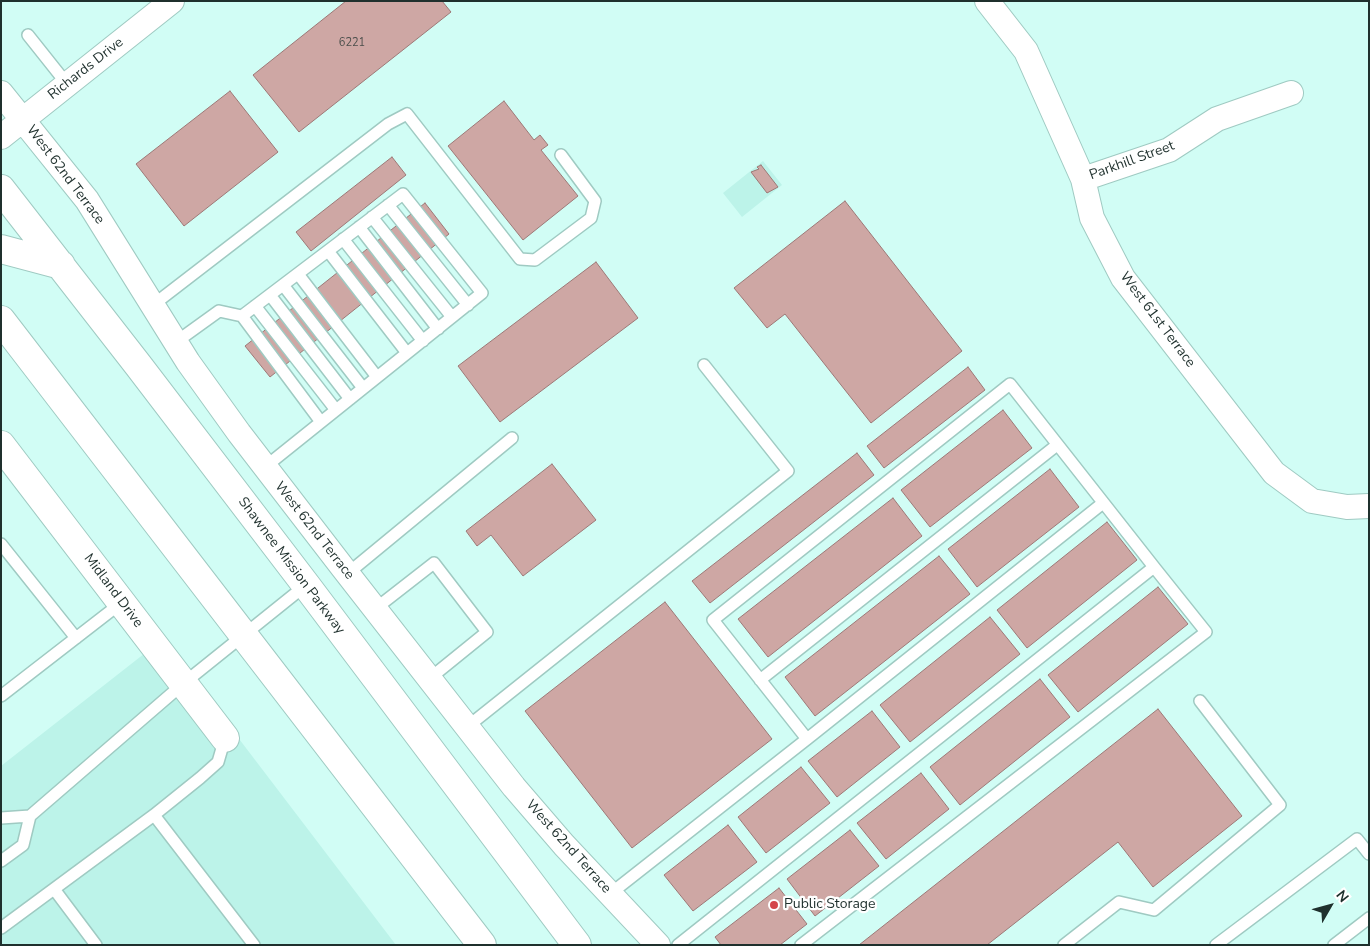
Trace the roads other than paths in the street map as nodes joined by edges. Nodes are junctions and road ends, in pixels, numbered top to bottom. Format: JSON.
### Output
{"nodes":[{"id":1,"x":172,"y":1,"type":"edge"},
{"id":2,"x":987,"y":1,"type":"edge"},
{"id":3,"x":28,"y":35,"type":"dead end"},
{"id":4,"x":67,"y":84,"type":"junction"},
{"id":5,"x":1,"y":93,"type":"edge"},
{"id":6,"x":1290,"y":93,"type":"dead end"},
{"id":7,"x":23,"y":119,"type":"junction"},
{"id":8,"x":1,"y":137,"type":"edge"},
{"id":9,"x":560,"y":155,"type":"dead end"},
{"id":10,"x":1083,"y":179,"type":"junction"},
{"id":11,"x":1,"y":189,"type":"edge"},
{"id":12,"x":388,"y":205,"type":"junction"},
{"id":13,"x":372,"y":217,"type":"junction"},
{"id":14,"x":359,"y":227,"type":"junction"},
{"id":15,"x":344,"y":239,"type":"junction"},
{"id":16,"x":1,"y":249,"type":"edge"},
{"id":17,"x":328,"y":251,"type":"junction"},
{"id":18,"x":61,"y":265,"type":"junction"},
{"id":19,"x":298,"y":274,"type":"junction"},
{"id":20,"x":283,"y":285,"type":"junction"},
{"id":21,"x":270,"y":295,"type":"junction"},
{"id":22,"x":468,"y":305,"type":"junction"},
{"id":23,"x":153,"y":306,"type":"junction"},
{"id":24,"x":256,"y":306,"type":"junction"},
{"id":25,"x":242,"y":316,"type":"junction"},
{"id":26,"x":452,"y":318,"type":"junction"},
{"id":27,"x":1,"y":320,"type":"edge"},
{"id":28,"x":438,"y":329,"type":"junction"},
{"id":29,"x":422,"y":341,"type":"junction"},
{"id":30,"x":176,"y":342,"type":"junction"},
{"id":31,"x":407,"y":353,"type":"junction"},
{"id":32,"x":704,"y":365,"type":"dead end"},
{"id":33,"x":377,"y":377,"type":"junction"},
{"id":34,"x":363,"y":388,"type":"junction"},
{"id":35,"x":350,"y":399,"type":"junction"},
{"id":36,"x":336,"y":410,"type":"junction"},
{"id":37,"x":321,"y":422,"type":"junction"},
{"id":38,"x":512,"y":438,"type":"dead end"},
{"id":39,"x":1057,"y":444,"type":"junction"},
{"id":40,"x":2,"y":448,"type":"edge"},
{"id":41,"x":265,"y":467,"type":"junction"},
{"id":42,"x":1103,"y":503,"type":"junction"},
{"id":43,"x":1358,"y":506,"type":"edge"},
{"id":44,"x":1,"y":544,"type":"edge"},
{"id":45,"x":1154,"y":567,"type":"junction"},
{"id":46,"x":347,"y":574,"type":"junction"},
{"id":47,"x":306,"y":585,"type":"junction"},
{"id":48,"x":122,"y":603,"type":"junction"},
{"id":49,"x":375,"y":609,"type":"junction"},
{"id":50,"x":244,"y":636,"type":"junction"},
{"id":51,"x":76,"y":638,"type":"junction"},
{"id":52,"x":429,"y":679,"type":"junction"},
{"id":53,"x":760,"y":680,"type":"junction"},
{"id":54,"x":184,"y":683,"type":"junction"},
{"id":55,"x":1,"y":696,"type":"edge"},
{"id":56,"x":1200,"y":701,"type":"dead end"},
{"id":57,"x":467,"y":727,"type":"junction"},
{"id":58,"x":225,"y":738,"type":"joint"},
{"id":59,"x":807,"y":739,"type":"junction"},
{"id":60,"x":154,"y":815,"type":"junction"},
{"id":61,"x":30,"y":816,"type":"junction"},
{"id":62,"x":1,"y":818,"type":"edge"},
{"id":63,"x":1369,"y":854,"type":"edge"},
{"id":64,"x":1,"y":861,"type":"edge"},
{"id":65,"x":54,"y":889,"type":"junction"},
{"id":66,"x":610,"y":894,"type":"junction"},
{"id":67,"x":1369,"y":918,"type":"edge"},
{"id":68,"x":1,"y":928,"type":"edge"},
{"id":69,"x":96,"y":945,"type":"edge"},
{"id":70,"x":254,"y":945,"type":"edge"},
{"id":71,"x":482,"y":945,"type":"edge"},
{"id":72,"x":577,"y":945,"type":"edge"},
{"id":73,"x":658,"y":945,"type":"edge"},
{"id":74,"x":678,"y":945,"type":"edge"},
{"id":75,"x":801,"y":945,"type":"edge"},
{"id":76,"x":1064,"y":945,"type":"edge"},
{"id":77,"x":1216,"y":945,"type":"edge"},
{"id":78,"x":1334,"y":945,"type":"edge"}],
"edges":[{"from":1,"to":4,"type":"street","name":"Richards Drive"},
{"from":2,"to":10,"type":"street","name":"West 61st Terrace"},
{"from":3,"to":4,"type":"lane"},
{"from":4,"to":7,"type":"street","name":"Richards Drive"},
{"from":5,"to":7,"type":"street","name":"West 62nd Terrace"},
{"from":6,"to":10,"type":"street","name":"Parkhill Street"},
{"from":7,"to":8,"type":"street","name":"Richards Drive"},
{"from":7,"to":23,"type":"street","name":"West 62nd Terrace"},
{"from":9,"to":23,"type":"lane"},
{"from":10,"to":43,"type":"street","name":"West 61st Terrace"},
{"from":11,"to":18,"type":"main road","name":"Shawnee Mission Parkway"},
{"from":12,"to":13,"type":"lane"},
{"from":12,"to":22,"type":"lane"},
{"from":12,"to":22,"type":"lane"},
{"from":13,"to":14,"type":"lane"},
{"from":13,"to":26,"type":"lane"},
{"from":14,"to":15,"type":"lane"},
{"from":14,"to":28,"type":"lane"},
{"from":15,"to":17,"type":"lane"},
{"from":15,"to":29,"type":"lane"},
{"from":16,"to":18,"type":"main road"},
{"from":17,"to":19,"type":"lane"},
{"from":17,"to":31,"type":"lane"},
{"from":18,"to":47,"type":"main road","name":"Shawnee Mission Parkway"},
{"from":19,"to":20,"type":"lane"},
{"from":19,"to":33,"type":"lane"},
{"from":20,"to":21,"type":"lane"},
{"from":20,"to":34,"type":"lane"},
{"from":21,"to":24,"type":"lane"},
{"from":21,"to":35,"type":"lane"},
{"from":22,"to":26,"type":"lane"},
{"from":23,"to":30,"type":"street","name":"West 62nd Terrace"},
{"from":24,"to":25,"type":"lane"},
{"from":24,"to":36,"type":"lane"},
{"from":25,"to":30,"type":"lane"},
{"from":25,"to":37,"type":"lane"},
{"from":26,"to":28,"type":"lane"},
{"from":27,"to":50,"type":"main road"},
{"from":28,"to":29,"type":"lane"},
{"from":29,"to":31,"type":"lane"},
{"from":30,"to":41,"type":"street","name":"West 62nd Terrace"},
{"from":31,"to":33,"type":"lane"},
{"from":32,"to":57,"type":"lane"},
{"from":33,"to":34,"type":"lane"},
{"from":34,"to":35,"type":"lane"},
{"from":35,"to":36,"type":"lane"},
{"from":36,"to":37,"type":"lane"},
{"from":37,"to":41,"type":"lane"},
{"from":38,"to":46,"type":"lane"},
{"from":39,"to":42,"type":"lane"},
{"from":39,"to":53,"type":"lane"},
{"from":39,"to":53,"type":"lane"},
{"from":40,"to":48,"type":"main road","name":"Midland Drive"},
{"from":41,"to":46,"type":"street","name":"West 62nd Terrace"},
{"from":42,"to":45,"type":"lane"},
{"from":42,"to":59,"type":"lane"},
{"from":44,"to":51,"type":"lane"},
{"from":45,"to":74,"type":"lane"},
{"from":45,"to":75,"type":"lane"},
{"from":46,"to":49,"type":"street","name":"West 62nd Terrace"},
{"from":47,"to":50,"type":"lane"},
{"from":47,"to":72,"type":"main road","name":"Shawnee Mission Parkway"},
{"from":48,"to":51,"type":"lane"},
{"from":48,"to":54,"type":"main road","name":"Midland Drive"},
{"from":49,"to":52,"type":"street","name":"West 62nd Terrace"},
{"from":49,"to":52,"type":"lane"},
{"from":50,"to":54,"type":"lane"},
{"from":50,"to":71,"type":"main road"},
{"from":51,"to":55,"type":"lane"},
{"from":52,"to":57,"type":"street","name":"West 62nd Terrace"},
{"from":53,"to":59,"type":"lane"},
{"from":54,"to":58,"type":"main road","name":"Midland Drive"},
{"from":54,"to":61,"type":"lane"},
{"from":56,"to":76,"type":"lane"},
{"from":57,"to":66,"type":"street","name":"West 62nd Terrace"},
{"from":58,"to":60,"type":"lane"},
{"from":59,"to":66,"type":"lane"},
{"from":60,"to":65,"type":"lane"},
{"from":60,"to":70,"type":"lane"},
{"from":61,"to":62,"type":"lane"},
{"from":61,"to":64,"type":"lane"},
{"from":63,"to":77,"type":"lane"},
{"from":65,"to":68,"type":"lane"},
{"from":65,"to":69,"type":"lane"},
{"from":66,"to":73,"type":"street","name":"West 62nd Terrace"},
{"from":67,"to":78,"type":"lane"}]}
